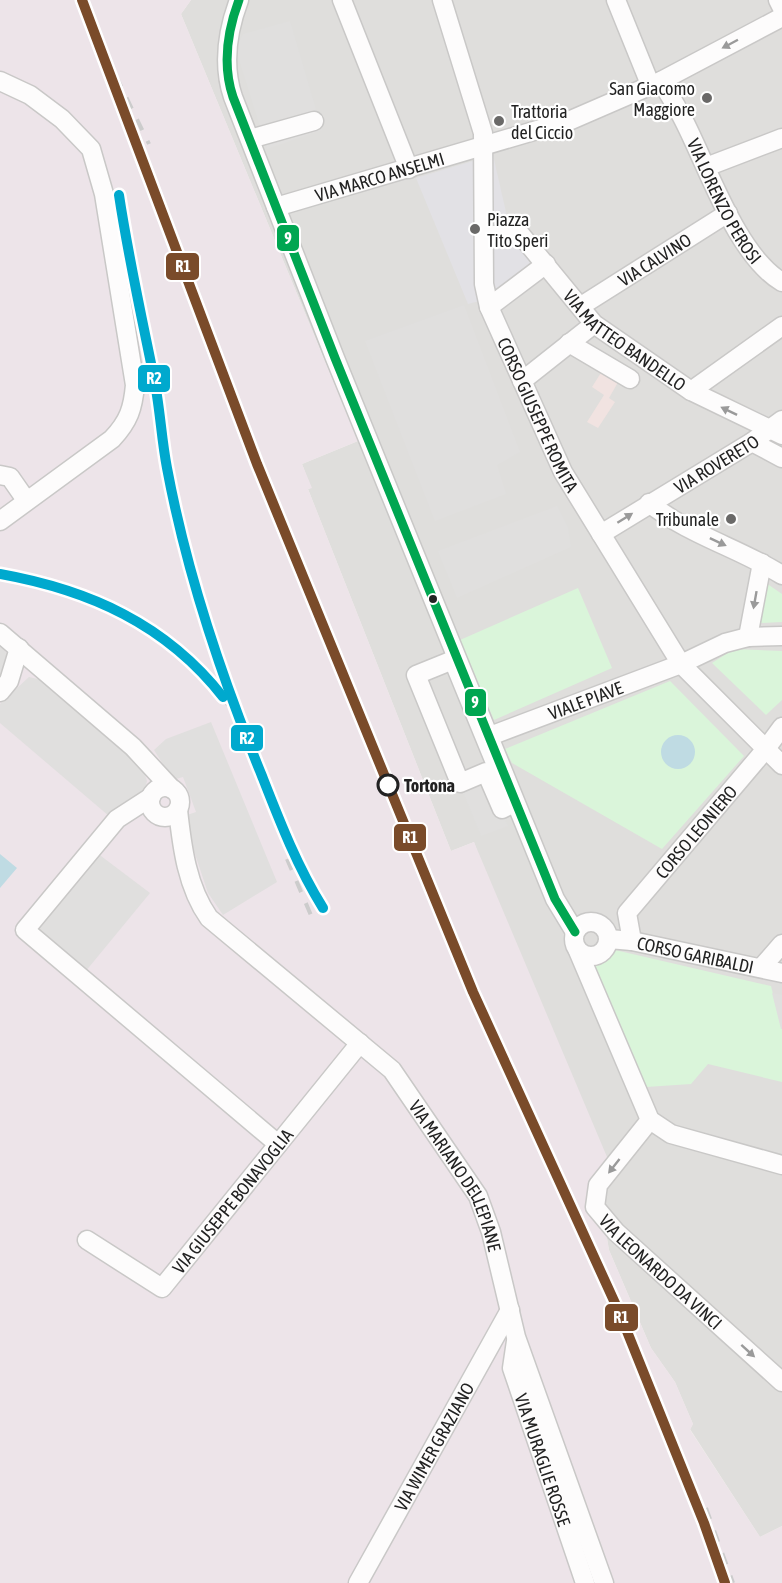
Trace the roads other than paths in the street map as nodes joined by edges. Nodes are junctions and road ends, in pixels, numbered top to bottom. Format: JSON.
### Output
{"nodes":[{"id":1,"x":225,"y":0,"type":"edge"},
{"id":2,"x":239,"y":0,"type":"edge"},
{"id":3,"x":342,"y":0,"type":"edge"},
{"id":4,"x":442,"y":0,"type":"edge"},
{"id":5,"x":616,"y":0,"type":"edge"},
{"id":6,"x":778,"y":0,"type":"edge"},
{"id":7,"x":782,"y":16,"type":"edge"},
{"id":8,"x":0,"y":81,"type":"edge"},
{"id":9,"x":656,"y":83,"type":"junction"},
{"id":10,"x":232,"y":94,"type":"junction"},
{"id":11,"x":314,"y":121,"type":"dead end"},
{"id":12,"x":782,"y":138,"type":"edge"},
{"id":13,"x":250,"y":140,"type":"junction"},
{"id":14,"x":484,"y":146,"type":"junction"},
{"id":15,"x":706,"y":167,"type":"junction"},
{"id":16,"x":409,"y":169,"type":"junction"},
{"id":17,"x":276,"y":207,"type":"junction"},
{"id":18,"x":728,"y":213,"type":"junction"},
{"id":19,"x":484,"y":235,"type":"junction"},
{"id":20,"x":546,"y":264,"type":"junction"},
{"id":21,"x":782,"y":282,"type":"edge"},
{"id":22,"x":581,"y":306,"type":"junction"},
{"id":23,"x":489,"y":307,"type":"junction"},
{"id":24,"x":594,"y":324,"type":"junction"},
{"id":25,"x":782,"y":326,"type":"edge"},
{"id":26,"x":569,"y":343,"type":"junction"},
{"id":27,"x":630,"y":379,"type":"dead end"},
{"id":28,"x":522,"y":381,"type":"junction"},
{"id":29,"x":691,"y":391,"type":"junction"},
{"id":30,"x":777,"y":429,"type":"edge"},
{"id":31,"x":752,"y":442,"type":"junction"},
{"id":32,"x":782,"y":458,"type":"edge"},
{"id":33,"x":0,"y":475,"type":"edge"},
{"id":34,"x":26,"y":500,"type":"junction"},
{"id":35,"x":649,"y":503,"type":"junction"},
{"id":36,"x":0,"y":521,"type":"edge"},
{"id":37,"x":601,"y":534,"type":"junction"},
{"id":38,"x":775,"y":566,"type":"edge"},
{"id":39,"x":0,"y":633,"type":"edge"},
{"id":40,"x":782,"y":636,"type":"edge"},
{"id":41,"x":748,"y":637,"type":"junction"},
{"id":42,"x":19,"y":648,"type":"junction"},
{"id":43,"x":681,"y":664,"type":"junction"},
{"id":44,"x":42,"y":668,"type":"junction"},
{"id":45,"x":5,"y":686,"type":"edge"},
{"id":46,"x":782,"y":727,"type":"edge"},
{"id":47,"x":490,"y":736,"type":"junction"},
{"id":48,"x":765,"y":750,"type":"junction"},
{"id":49,"x":145,"y":759,"type":"junction"},
{"id":50,"x":782,"y":765,"type":"edge"},
{"id":51,"x":460,"y":783,"type":"joint"},
{"id":52,"x":161,"y":806,"type":"junction"},
{"id":53,"x":575,"y":932,"type":"junction"},
{"id":54,"x":609,"y":939,"type":"junction"},
{"id":55,"x":632,"y":941,"type":"junction"},
{"id":56,"x":782,"y":944,"type":"edge"},
{"id":57,"x":578,"y":951,"type":"junction"},
{"id":58,"x":761,"y":968,"type":"junction"},
{"id":59,"x":782,"y":974,"type":"edge"},
{"id":60,"x":360,"y":1043,"type":"junction"},
{"id":61,"x":650,"y":1120,"type":"junction"},
{"id":62,"x":278,"y":1144,"type":"junction"},
{"id":63,"x":782,"y":1165,"type":"edge"},
{"id":64,"x":87,"y":1240,"type":"dead end"},
{"id":65,"x":510,"y":1310,"type":"junction"},
{"id":66,"x":516,"y":1336,"type":"junction"},
{"id":67,"x":782,"y":1382,"type":"edge"},
{"id":68,"x":358,"y":1583,"type":"edge"},
{"id":69,"x":585,"y":1583,"type":"edge"},
{"id":70,"x":604,"y":1583,"type":"edge"}],
"edges":[{"from":1,"to":10,"type":"street"},
{"from":2,"to":10,"type":"street"},
{"from":3,"to":16,"type":"street"},
{"from":4,"to":14,"type":"street","name":"CORSO GIUSEPPE ROMITA"},
{"from":5,"to":9,"type":"street","name":"VIA LORENZO PEROSI"},
{"from":6,"to":7,"type":"street"},
{"from":7,"to":9,"type":"street","name":"VIA MARCO ANSELMI","one_way":true},
{"from":8,"to":34,"type":"street"},
{"from":9,"to":14,"type":"street","name":"VIA MARCO ANSELMI"},
{"from":9,"to":15,"type":"street","name":"VIA LORENZO PEROSI"},
{"from":10,"to":13,"type":"street"},
{"from":11,"to":13,"type":"street"},
{"from":12,"to":15,"type":"street"},
{"from":13,"to":17,"type":"street"},
{"from":14,"to":16,"type":"street","name":"VIA MARCO ANSELMI"},
{"from":14,"to":19,"type":"street","name":"CORSO GIUSEPPE ROMITA"},
{"from":15,"to":18,"type":"street","name":"VIA LORENZO PEROSI"},
{"from":16,"to":17,"type":"street","name":"VIA MARCO ANSELMI"},
{"from":17,"to":47,"type":"street"},
{"from":18,"to":21,"type":"street","name":"VIA LORENZO PEROSI"},
{"from":18,"to":22,"type":"street","name":"VIA CALVINO"},
{"from":19,"to":20,"type":"street","name":"VIA MATTEO BANDELLO"},
{"from":19,"to":23,"type":"street","name":"CORSO GIUSEPPE ROMITA"},
{"from":20,"to":22,"type":"street","name":"VIA MATTEO BANDELLO"},
{"from":20,"to":23,"type":"street"},
{"from":22,"to":24,"type":"street","name":"VIA MATTEO BANDELLO"},
{"from":23,"to":28,"type":"street","name":"CORSO GIUSEPPE ROMITA"},
{"from":24,"to":26,"type":"street"},
{"from":24,"to":29,"type":"street","name":"VIA MATTEO BANDELLO"},
{"from":25,"to":29,"type":"street"},
{"from":26,"to":27,"type":"street"},
{"from":26,"to":28,"type":"street"},
{"from":28,"to":37,"type":"street","name":"CORSO GIUSEPPE ROMITA"},
{"from":30,"to":29,"type":"street","name":"VIA MATTEO BANDELLO","one_way":true},
{"from":30,"to":31,"type":"street","name":"VIA ROVERETO"},
{"from":31,"to":32,"type":"street"},
{"from":31,"to":35,"type":"street","name":"VIA ROVERETO"},
{"from":33,"to":34,"type":"street"},
{"from":34,"to":36,"type":"street"},
{"from":37,"to":35,"type":"street","name":"VIA ROVERETO","one_way":true},
{"from":35,"to":38,"type":"street","one_way":true},
{"from":37,"to":43,"type":"street","name":"CORSO GIUSEPPE ROMITA"},
{"from":38,"to":41,"type":"street","one_way":true},
{"from":39,"to":42,"type":"street","name":"VIA MARIANO DELLEPIANE"},
{"from":40,"to":41,"type":"street","name":"VIALE PIAVE"},
{"from":41,"to":43,"type":"street","name":"VIALE PIAVE"},
{"from":42,"to":44,"type":"street","name":"VIA MARIANO DELLEPIANE"},
{"from":42,"to":45,"type":"street"},
{"from":43,"to":47,"type":"street","name":"VIALE PIAVE"},
{"from":43,"to":48,"type":"street","name":"CORSO GIUSEPPE ROMITA"},
{"from":44,"to":45,"type":"street"},
{"from":44,"to":49,"type":"street","name":"VIA MARIANO DELLEPIANE"},
{"from":46,"to":48,"type":"street","name":"CORSO LEONIERO"},
{"from":47,"to":53,"type":"street"},
{"from":48,"to":50,"type":"street","name":"CORSO GIUSEPPE ROMITA"},
{"from":48,"to":55,"type":"street","name":"CORSO LEONIERO"},
{"from":49,"to":52,"type":"street","name":"VIA MARIANO DELLEPIANE"},
{"from":49,"to":52,"type":"street","name":"VIA MARIANO DELLEPIANE"},
{"from":51,"to":51,"type":"street"},
{"from":52,"to":60,"type":"street","name":"VIA MARIANO DELLEPIANE"},
{"from":52,"to":62,"type":"street"},
{"from":53,"to":54,"type":"street"},
{"from":53,"to":57,"type":"street"},
{"from":54,"to":55,"type":"street","name":"CORSO GARIBALDI"},
{"from":54,"to":57,"type":"street"},
{"from":55,"to":58,"type":"street","name":"CORSO GARIBALDI"},
{"from":56,"to":58,"type":"street"},
{"from":57,"to":61,"type":"street"},
{"from":58,"to":59,"type":"street","name":"CORSO GARIBALDI"},
{"from":60,"to":62,"type":"street","name":"VIA GIUSEPPE BONAVOGLIA"},
{"from":60,"to":65,"type":"street","name":"VIA MARIANO DELLEPIANE"},
{"from":61,"to":63,"type":"street"},
{"from":61,"to":67,"type":"street","name":"VIA LEONARDO DA VINCI","one_way":true},
{"from":62,"to":64,"type":"street","name":"VIA GIUSEPPE BONAVOGLIA"},
{"from":65,"to":66,"type":"street","name":"VIA MARIANO DELLEPIANE"},
{"from":65,"to":68,"type":"street","name":"VIA WIMER GRAZIANO"},
{"from":66,"to":69,"type":"street","name":"VIA MURAGLIE ROSSE"},
{"from":66,"to":70,"type":"street","name":"VIA MARIANO DELLEPIANE"}]}
